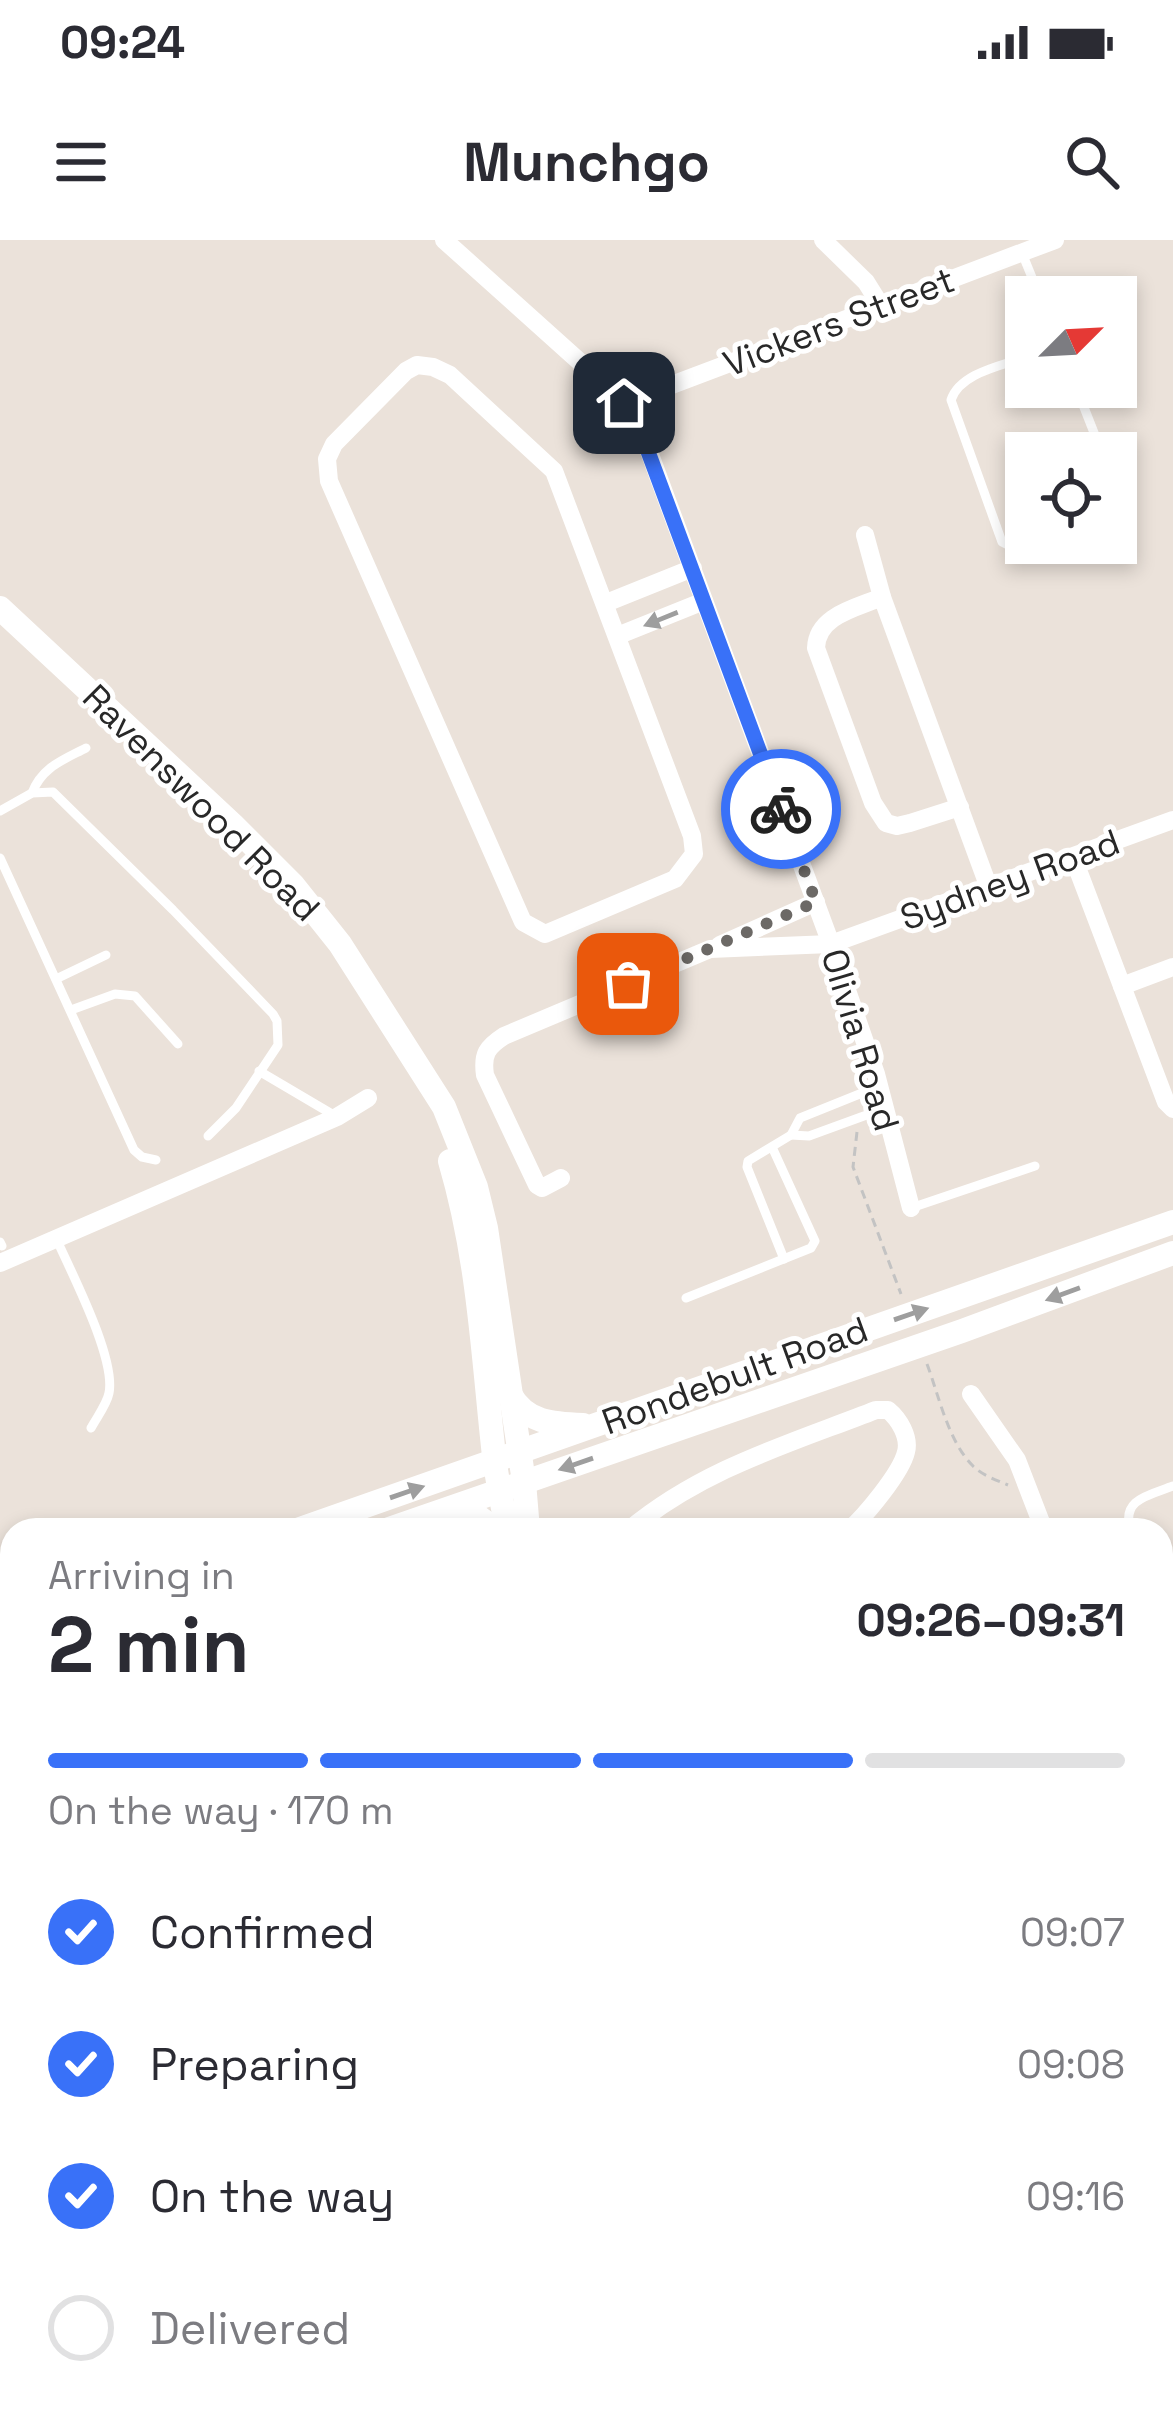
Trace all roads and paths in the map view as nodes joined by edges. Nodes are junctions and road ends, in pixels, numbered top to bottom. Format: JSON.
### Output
{"nodes":[{"id":1,"x":444,"y":240,"type":"edge"},
{"id":2,"x":823,"y":240,"type":"edge"},
{"id":3,"x":1055,"y":240,"type":"edge"},
{"id":4,"x":1022,"y":253,"type":"junction"},
{"id":5,"x":1031,"y":276,"type":"edge"},
{"id":6,"x":881,"y":306,"type":"junction"},
{"id":7,"x":1005,"y":365,"type":"edge"},
{"id":8,"x":624,"y":403,"type":"junction"},
{"id":9,"x":865,"y":535,"type":"dead end"},
{"id":10,"x":1005,"y":544,"type":"edge"},
{"id":11,"x":693,"y":568,"type":"junction"},
{"id":12,"x":882,"y":598,"type":"junction"},
{"id":13,"x":704,"y":601,"type":"junction"},
{"id":14,"x":606,"y":603,"type":"junction"},
{"id":15,"x":0,"y":608,"type":"edge"},
{"id":16,"x":616,"y":636,"type":"junction"},
{"id":17,"x":86,"y":748,"type":"dead end"},
{"id":18,"x":32,"y":793,"type":"junction"},
{"id":19,"x":960,"y":807,"type":"junction"},
{"id":20,"x":0,"y":811,"type":"edge"},
{"id":21,"x":1173,"y":820,"type":"edge"},
{"id":22,"x":1073,"y":857,"type":"junction"},
{"id":23,"x":0,"y":858,"type":"edge"},
{"id":24,"x":989,"y":888,"type":"junction"},
{"id":25,"x":816,"y":902,"type":"junction"},
{"id":26,"x":831,"y":944,"type":"junction"},
{"id":27,"x":710,"y":950,"type":"junction"},
{"id":28,"x":106,"y":955,"type":"dead end"},
{"id":29,"x":1173,"y":967,"type":"edge"},
{"id":30,"x":56,"y":979,"type":"junction"},
{"id":31,"x":1122,"y":986,"type":"junction"},
{"id":32,"x":71,"y":1010,"type":"junction"},
{"id":33,"x":178,"y":1044,"type":"dead end"},
{"id":34,"x":260,"y":1071,"type":"junction"},
{"id":35,"x":424,"y":1073,"type":"junction"},
{"id":36,"x":878,"y":1087,"type":"junction"},
{"id":37,"x":368,"y":1098,"type":"dead end"},
{"id":38,"x":883,"y":1109,"type":"junction"},
{"id":39,"x":1173,"y":1109,"type":"edge"},
{"id":40,"x":338,"y":1117,"type":"junction"},
{"id":41,"x":791,"y":1135,"type":"junction"},
{"id":42,"x":208,"y":1136,"type":"dead end"},
{"id":43,"x":772,"y":1147,"type":"junction"},
{"id":44,"x":156,"y":1160,"type":"dead end"},
{"id":45,"x":1035,"y":1166,"type":"dead end"},
{"id":46,"x":561,"y":1178,"type":"dead end"},
{"id":47,"x":911,"y":1208,"type":"joint"},
{"id":48,"x":1173,"y":1222,"type":"edge"},
{"id":49,"x":56,"y":1238,"type":"junction"},
{"id":50,"x":1,"y":1251,"type":"edge"},
{"id":51,"x":1173,"y":1253,"type":"edge"},
{"id":52,"x":784,"y":1259,"type":"junction"},
{"id":53,"x":686,"y":1298,"type":"dead end"},
{"id":54,"x":509,"y":1392,"type":"junction"},
{"id":55,"x":971,"y":1394,"type":"dead end"},
{"id":56,"x":597,"y":1426,"type":"junction"},
{"id":57,"x":91,"y":1428,"type":"dead end"},
{"id":58,"x":955,"y":1438,"type":"dead end"},
{"id":59,"x":520,"y":1453,"type":"junction"},
{"id":60,"x":494,"y":1461,"type":"junction"},
{"id":61,"x":512,"y":1486,"type":"junction"},
{"id":62,"x":1173,"y":1486,"type":"edge"},
{"id":63,"x":1034,"y":1503,"type":"junction"},
{"id":64,"x":438,"y":1512,"type":"junction"},
{"id":65,"x":331,"y":1518,"type":"edge"},
{"id":66,"x":421,"y":1518,"type":"edge"},
{"id":67,"x":480,"y":1518,"type":"edge"},
{"id":68,"x":508,"y":1518,"type":"edge"},
{"id":69,"x":524,"y":1518,"type":"edge"},
{"id":70,"x":644,"y":1518,"type":"edge"},
{"id":71,"x":859,"y":1518,"type":"edge"},
{"id":72,"x":1040,"y":1518,"type":"edge"},
{"id":73,"x":1126,"y":1518,"type":"edge"}],
"edges":[{"from":1,"to":8,"type":"street"},
{"from":2,"to":6,"type":"street"},
{"from":3,"to":4,"type":"street","name":"Vickers Street"},
{"from":4,"to":5,"type":"lane"},
{"from":4,"to":6,"type":"street","name":"Vickers Street"},
{"from":6,"to":8,"type":"street","name":"Vickers Street"},
{"from":7,"to":10,"type":"lane"},
{"from":8,"to":11,"type":"street","name":"Olivia Road"},
{"from":9,"to":12,"type":"street"},
{"from":11,"to":13,"type":"street","name":"Olivia Road"},
{"from":11,"to":14,"type":"street"},
{"from":12,"to":19,"type":"street"},
{"from":12,"to":19,"type":"street"},
{"from":13,"to":16,"type":"street","one_way":true},
{"from":13,"to":25,"type":"street","name":"Olivia Road"},
{"from":14,"to":16,"type":"street"},
{"from":14,"to":16,"type":"street"},
{"from":15,"to":35,"type":"main road","name":"Ravenswood Road"},
{"from":17,"to":18,"type":"lane"},
{"from":18,"to":20,"type":"lane"},
{"from":18,"to":34,"type":"lane"},
{"from":19,"to":24,"type":"street"},
{"from":21,"to":22,"type":"street","name":"Sydney Road"},
{"from":22,"to":24,"type":"street","name":"Sydney Road"},
{"from":22,"to":31,"type":"street"},
{"from":23,"to":30,"type":"lane"},
{"from":24,"to":26,"type":"street","name":"Sydney Road"},
{"from":25,"to":26,"type":"street","name":"Olivia Road"},
{"from":25,"to":27,"type":"street"},
{"from":26,"to":27,"type":"street","name":"Sydney Road"},
{"from":26,"to":36,"type":"street","name":"Olivia Road"},
{"from":27,"to":46,"type":"street","name":"Sydney Road"},
{"from":28,"to":30,"type":"lane"},
{"from":29,"to":31,"type":"street"},
{"from":30,"to":32,"type":"lane"},
{"from":31,"to":39,"type":"street"},
{"from":32,"to":33,"type":"lane"},
{"from":32,"to":44,"type":"lane"},
{"from":34,"to":40,"type":"lane"},
{"from":34,"to":42,"type":"lane"},
{"from":35,"to":54,"type":"main road","name":"Ravenswood Road"},
{"from":35,"to":60,"type":"main road","name":"Ravenswood Road"},
{"from":36,"to":38,"type":"street","name":"Olivia Road"},
{"from":36,"to":41,"type":"lane"},
{"from":37,"to":40,"type":"street"},
{"from":38,"to":41,"type":"lane"},
{"from":38,"to":47,"type":"street","name":"Olivia Road"},
{"from":40,"to":49,"type":"street"},
{"from":41,"to":43,"type":"lane"},
{"from":43,"to":52,"type":"lane"},
{"from":43,"to":52,"type":"lane"},
{"from":45,"to":47,"type":"lane"},
{"from":56,"to":48,"type":"main road","name":"Rondebult Road","one_way":true},
{"from":49,"to":50,"type":"street"},
{"from":49,"to":57,"type":"lane"},
{"from":51,"to":61,"type":"main road","name":"Rondebult Road","one_way":true},
{"from":52,"to":53,"type":"lane"},
{"from":54,"to":56,"type":"main road"},
{"from":54,"to":59,"type":"main road","name":"Ravenswood Road"},
{"from":55,"to":63,"type":"street"},
{"from":56,"to":59,"type":"main road","name":"Rondebult Road"},
{"from":58,"to":63,"type":"path"},
{"from":59,"to":60,"type":"main road","name":"Rondebult Road"},
{"from":59,"to":61,"type":"main road","name":"Ravenswood Road"},
{"from":60,"to":61,"type":"main road","name":"Ravenswood Road"},
{"from":65,"to":60,"type":"main road","name":"Rondebult Road","one_way":true},
{"from":61,"to":64,"type":"main road","name":"Rondebult Road"},
{"from":61,"to":68,"type":"main road","name":"Ravenswood Road"},
{"from":61,"to":69,"type":"main road","name":"Ravenswood Road"},
{"from":62,"to":73,"type":"lane"},
{"from":63,"to":72,"type":"street"},
{"from":64,"to":66,"type":"main road","name":"Rondebult Road"},
{"from":64,"to":67,"type":"main road"},
{"from":70,"to":71,"type":"street"}]}
